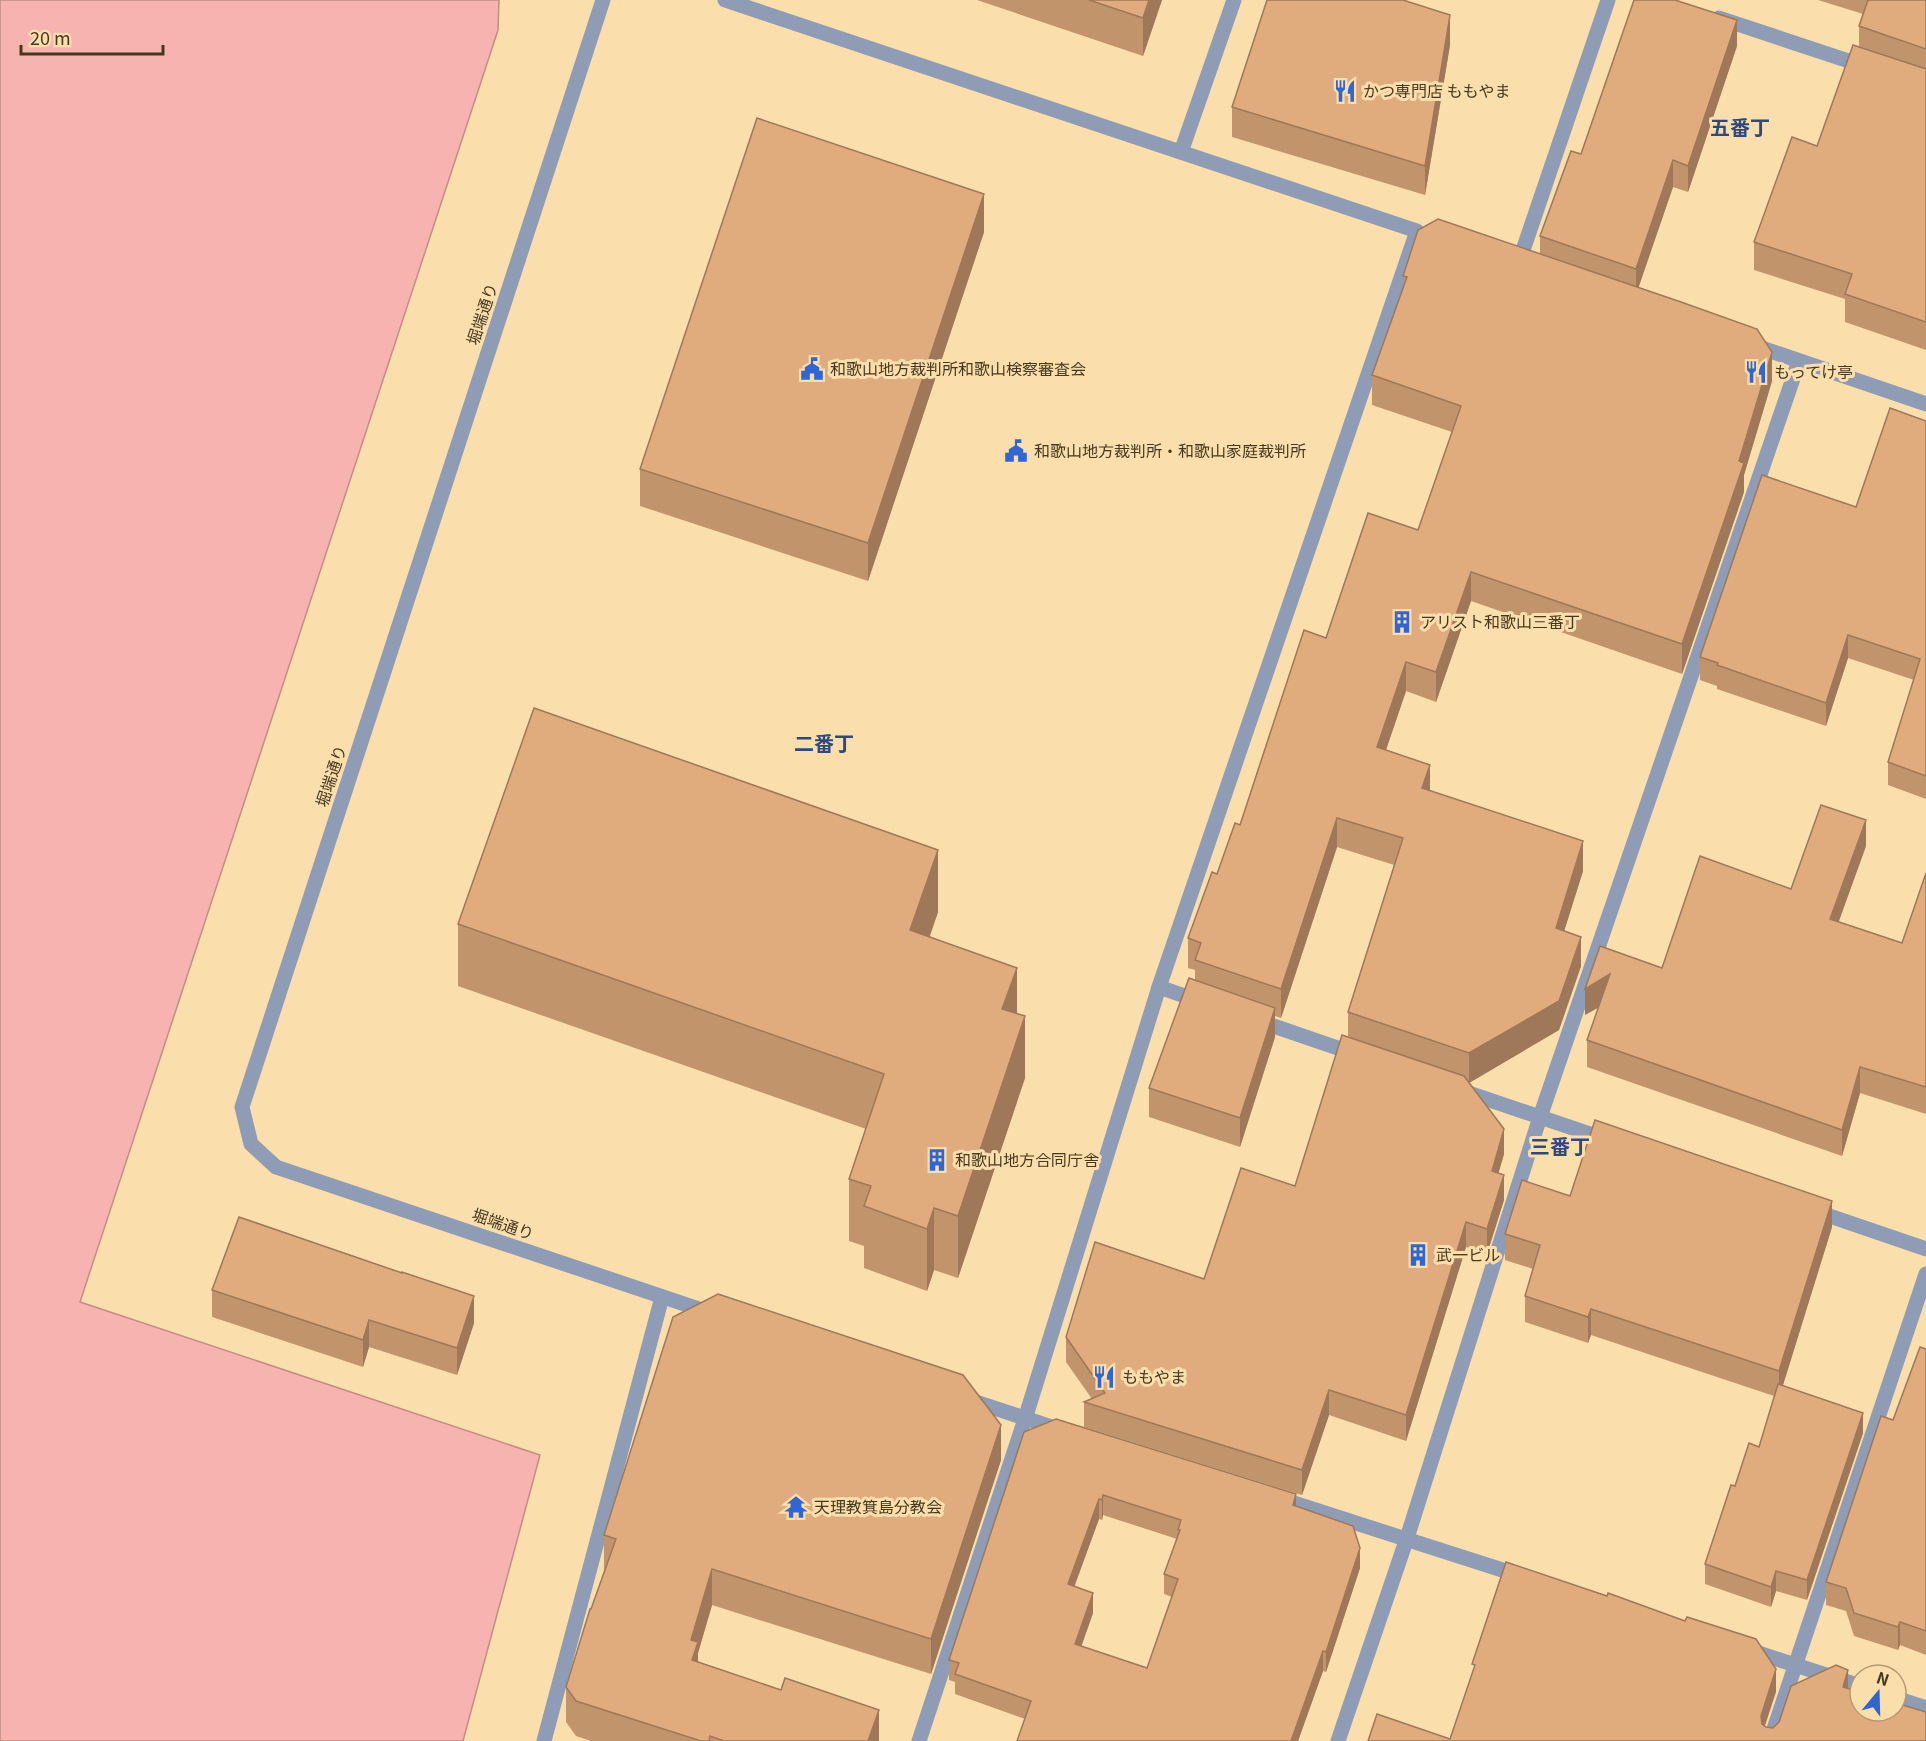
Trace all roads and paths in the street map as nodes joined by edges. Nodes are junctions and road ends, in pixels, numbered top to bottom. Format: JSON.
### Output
{"nodes":[{"id":1,"x":603,"y":0,"type":"edge"},
{"id":2,"x":725,"y":0,"type":"edge"},
{"id":3,"x":1234,"y":0,"type":"edge"},
{"id":4,"x":1608,"y":0,"type":"edge"},
{"id":5,"x":1710,"y":15,"type":"edge"},
{"id":6,"x":1881,"y":72,"type":"edge"},
{"id":7,"x":1181,"y":152,"type":"junction"},
{"id":8,"x":1518,"y":265,"type":"edge"},
{"id":9,"x":1743,"y":342,"type":"edge"},
{"id":10,"x":1799,"y":361,"type":"junction"},
{"id":11,"x":1926,"y":404,"type":"edge"},
{"id":12,"x":1159,"y":987,"type":"junction"},
{"id":13,"x":1215,"y":1006,"type":"edge"},
{"id":14,"x":1238,"y":1014,"type":"edge"},
{"id":15,"x":1372,"y":1060,"type":"edge"},
{"id":16,"x":1450,"y":1086,"type":"edge"},
{"id":17,"x":1540,"y":1117,"type":"junction"},
{"id":18,"x":1617,"y":1143,"type":"edge"},
{"id":19,"x":1794,"y":1203,"type":"edge"},
{"id":20,"x":1926,"y":1249,"type":"edge"},
{"id":21,"x":1926,"y":1274,"type":"edge"},
{"id":22,"x":662,"y":1297,"type":"junction"},
{"id":23,"x":730,"y":1320,"type":"edge"},
{"id":24,"x":957,"y":1396,"type":"edge"},
{"id":25,"x":1025,"y":1419,"type":"junction"},
{"id":26,"x":1070,"y":1433,"type":"edge"},
{"id":27,"x":1261,"y":1492,"type":"edge"},
{"id":28,"x":1407,"y":1538,"type":"junction"},
{"id":29,"x":1532,"y":1579,"type":"edge"},
{"id":30,"x":1737,"y":1646,"type":"edge"},
{"id":31,"x":1794,"y":1665,"type":"junction"},
{"id":32,"x":1848,"y":1682,"type":"edge"},
{"id":33,"x":1908,"y":1702,"type":"edge"},
{"id":34,"x":1926,"y":1708,"type":"edge"},
{"id":35,"x":544,"y":1741,"type":"edge"},
{"id":36,"x":919,"y":1741,"type":"edge"},
{"id":37,"x":1338,"y":1741,"type":"edge"},
{"id":38,"x":1770,"y":1741,"type":"edge"}],
"edges":[{"from":1,"to":22,"type":"street","name":"堀端通り"},
{"from":2,"to":7,"type":"street"},
{"from":3,"to":7,"type":"street"},
{"from":4,"to":8,"type":"street"},
{"from":5,"to":6,"type":"street"},
{"from":7,"to":12,"type":"street"},
{"from":9,"to":10,"type":"street"},
{"from":10,"to":11,"type":"street"},
{"from":10,"to":17,"type":"street"},
{"from":12,"to":13,"type":"street"},
{"from":12,"to":25,"type":"street"},
{"from":14,"to":15,"type":"street"},
{"from":16,"to":17,"type":"street"},
{"from":17,"to":18,"type":"street"},
{"from":17,"to":28,"type":"street"},
{"from":19,"to":20,"type":"street"},
{"from":21,"to":31,"type":"street"},
{"from":22,"to":23,"type":"street","name":"堀端通り"},
{"from":22,"to":35,"type":"street"},
{"from":24,"to":25,"type":"street"},
{"from":25,"to":26,"type":"street"},
{"from":25,"to":36,"type":"street"},
{"from":27,"to":28,"type":"street"},
{"from":28,"to":29,"type":"street"},
{"from":28,"to":37,"type":"street"},
{"from":30,"to":31,"type":"street"},
{"from":31,"to":32,"type":"street"},
{"from":31,"to":38,"type":"street"},
{"from":33,"to":34,"type":"street"}]}
